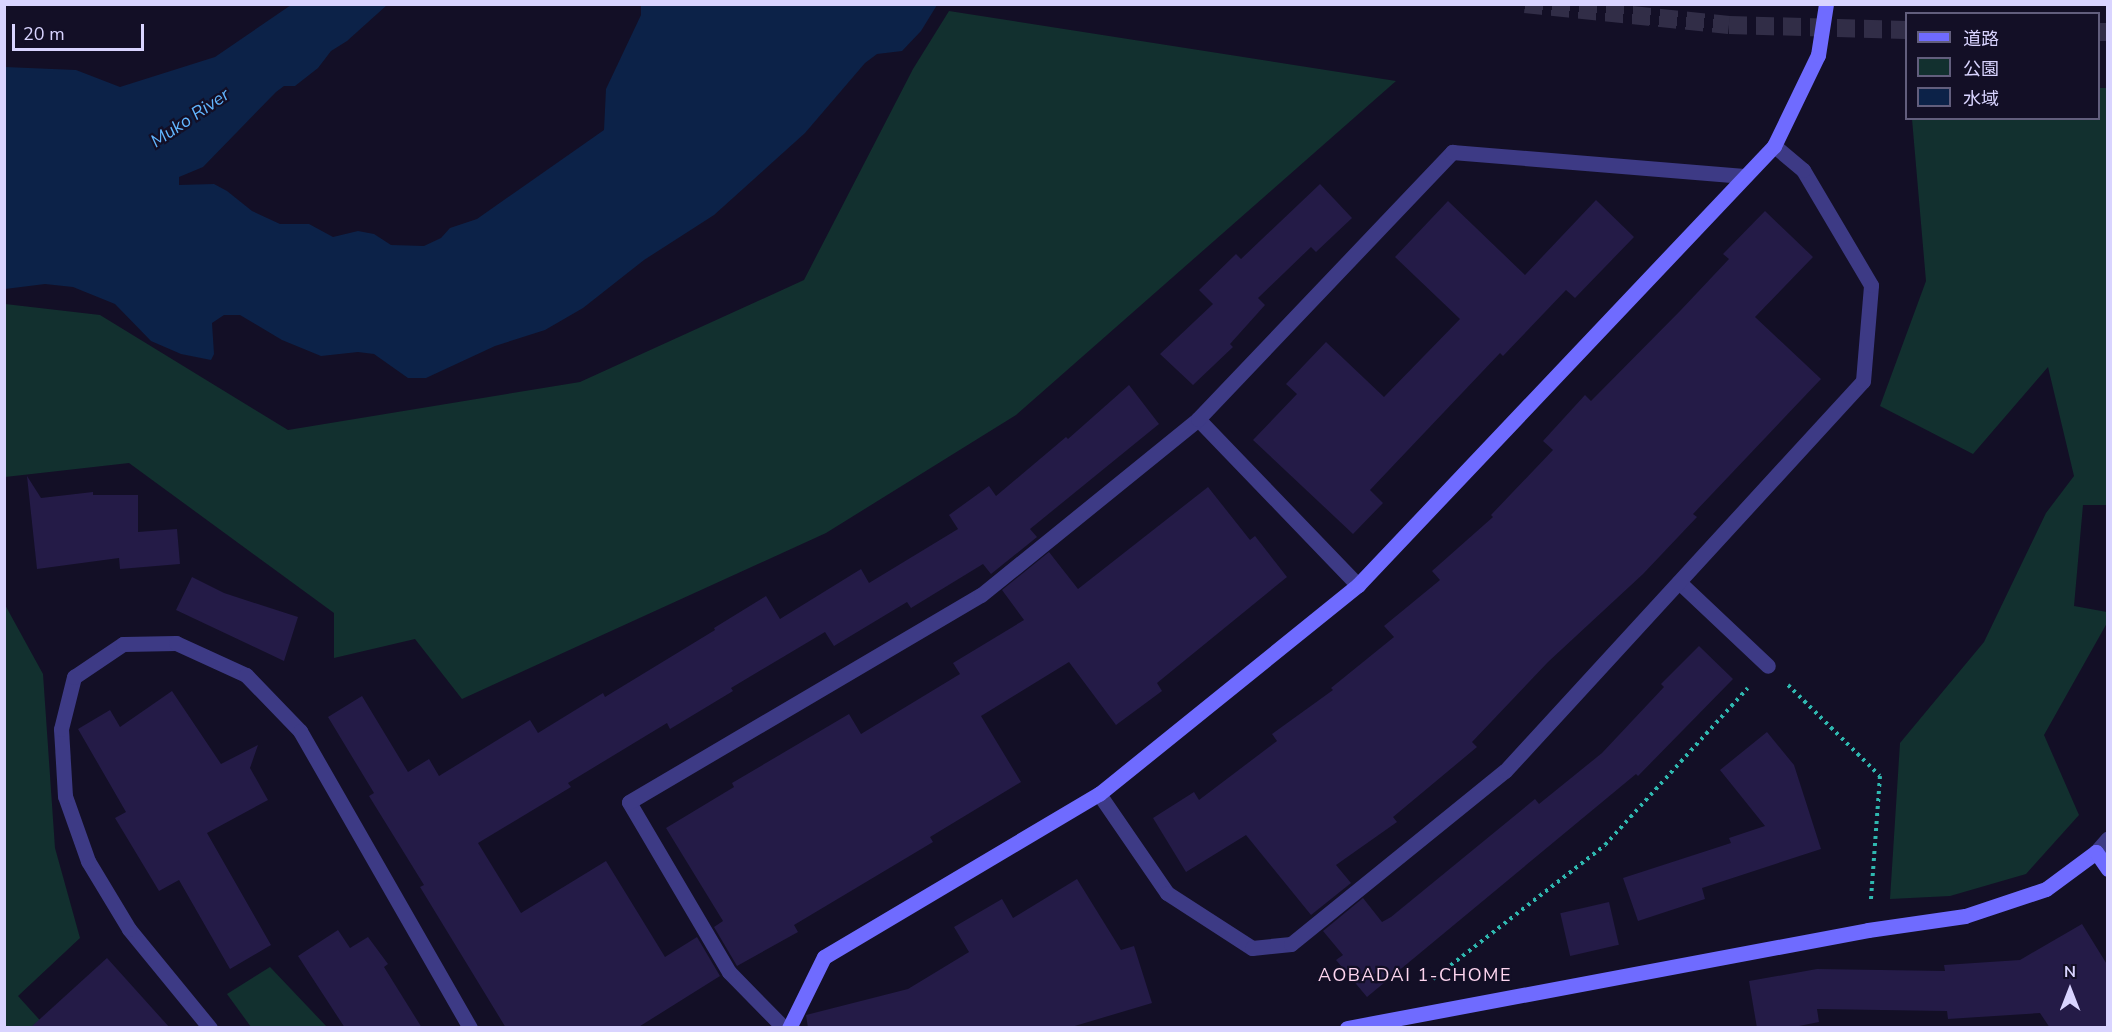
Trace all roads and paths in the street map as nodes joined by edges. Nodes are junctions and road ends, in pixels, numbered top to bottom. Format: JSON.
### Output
{"nodes":[{"id":1,"x":1826,"y":4,"type":"edge"},
{"id":2,"x":1774,"y":146,"type":"junction"},
{"id":3,"x":1744,"y":176,"type":"junction"},
{"id":4,"x":1198,"y":420,"type":"junction"},
{"id":5,"x":1679,"y":582,"type":"junction"},
{"id":6,"x":1358,"y":585,"type":"junction"},
{"id":7,"x":1768,"y":666,"type":"junction"},
{"id":8,"x":1099,"y":794,"type":"junction"},
{"id":9,"x":2108,"y":838,"type":"edge"},
{"id":10,"x":2096,"y":852,"type":"junction"},
{"id":11,"x":2108,"y":869,"type":"edge"},
{"id":12,"x":1868,"y":930,"type":"junction"},
{"id":13,"x":1425,"y":985,"type":"dead end"},
{"id":14,"x":210,"y":1028,"type":"edge"},
{"id":15,"x":470,"y":1028,"type":"edge"},
{"id":16,"x":784,"y":1028,"type":"edge"},
{"id":17,"x":789,"y":1028,"type":"edge"},
{"id":18,"x":1347,"y":1028,"type":"edge"}],
"edges":[{"from":1,"to":2,"type":"street"},
{"from":2,"to":3,"type":"street"},
{"from":2,"to":5,"type":"street"},
{"from":3,"to":4,"type":"street"},
{"from":3,"to":6,"type":"street"},
{"from":4,"to":6,"type":"street"},
{"from":4,"to":16,"type":"street"},
{"from":5,"to":7,"type":"street"},
{"from":5,"to":8,"type":"street"},
{"from":6,"to":8,"type":"street"},
{"from":7,"to":12,"type":"path"},
{"from":7,"to":13,"type":"path"},
{"from":8,"to":17,"type":"street"},
{"from":9,"to":10,"type":"street"},
{"from":10,"to":11,"type":"street"},
{"from":10,"to":12,"type":"street"},
{"from":12,"to":18,"type":"street"},
{"from":14,"to":15,"type":"street"}]}
